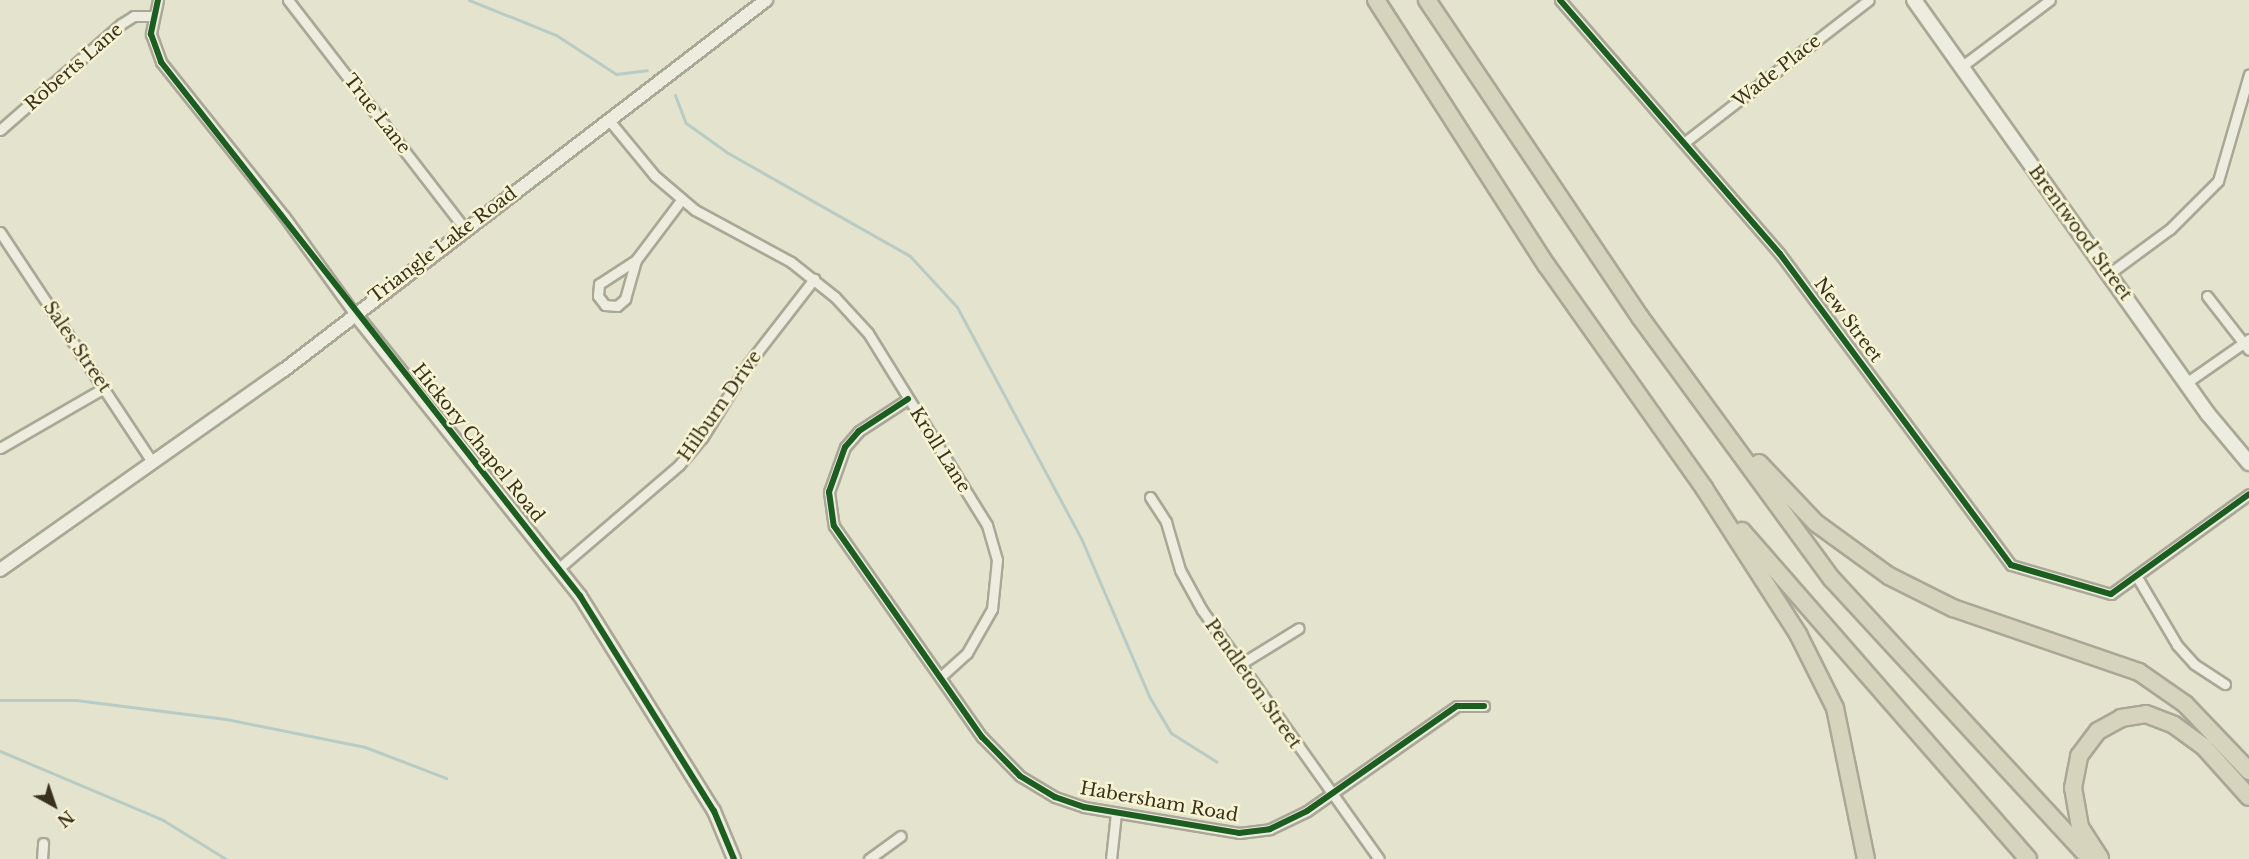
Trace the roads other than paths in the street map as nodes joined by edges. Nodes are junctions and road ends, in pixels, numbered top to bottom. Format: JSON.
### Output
{"nodes":[{"id":1,"x":158,"y":0,"type":"edge"},
{"id":2,"x":288,"y":0,"type":"edge"},
{"id":3,"x":766,"y":0,"type":"edge"},
{"id":4,"x":1364,"y":0,"type":"edge"},
{"id":5,"x":1376,"y":0,"type":"edge"},
{"id":6,"x":1427,"y":0,"type":"edge"},
{"id":7,"x":1440,"y":0,"type":"edge"},
{"id":8,"x":1560,"y":0,"type":"edge"},
{"id":9,"x":1869,"y":0,"type":"edge"},
{"id":10,"x":1914,"y":0,"type":"edge"},
{"id":11,"x":2050,"y":0,"type":"edge"},
{"id":12,"x":153,"y":16,"type":"junction"},
{"id":13,"x":1396,"y":30,"type":"junction"},
{"id":14,"x":1465,"y":55,"type":"junction"},
{"id":15,"x":1961,"y":67,"type":"junction"},
{"id":16,"x":2249,"y":74,"type":"edge"},
{"id":17,"x":608,"y":119,"type":"junction"},
{"id":18,"x":0,"y":130,"type":"edge"},
{"id":19,"x":1685,"y":142,"type":"junction"},
{"id":20,"x":682,"y":199,"type":"junction"},
{"id":21,"x":465,"y":229,"type":"junction"},
{"id":22,"x":0,"y":232,"type":"edge"},
{"id":23,"x":636,"y":260,"type":"junction"},
{"id":24,"x":2110,"y":273,"type":"junction"},
{"id":25,"x":814,"y":279,"type":"junction"},
{"id":26,"x":2207,"y":296,"type":"dead end"},
{"id":27,"x":354,"y":313,"type":"junction"},
{"id":28,"x":2247,"y":344,"type":"edge"},
{"id":29,"x":2186,"y":383,"type":"junction"},
{"id":30,"x":104,"y":388,"type":"junction"},
{"id":31,"x":908,"y":399,"type":"junction"},
{"id":32,"x":1722,"y":431,"type":"junction"},
{"id":33,"x":0,"y":448,"type":"edge"},
{"id":34,"x":152,"y":462,"type":"junction"},
{"id":35,"x":2249,"y":463,"type":"edge"},
{"id":36,"x":1704,"y":488,"type":"junction"},
{"id":37,"x":2249,"y":494,"type":"edge"},
{"id":38,"x":1150,"y":497,"type":"dead end"},
{"id":39,"x":559,"y":568,"type":"junction"},
{"id":40,"x":0,"y":570,"type":"edge"},
{"id":41,"x":2138,"y":577,"type":"junction"},
{"id":42,"x":1299,"y":628,"type":"dead end"},
{"id":43,"x":1239,"y":665,"type":"junction"},
{"id":44,"x":940,"y":677,"type":"junction"},
{"id":45,"x":2225,"y":684,"type":"dead end"},
{"id":46,"x":1485,"y":706,"type":"dead end"},
{"id":47,"x":2249,"y":771,"type":"edge"},
{"id":48,"x":1330,"y":795,"type":"junction"},
{"id":49,"x":2249,"y":797,"type":"edge"},
{"id":50,"x":1116,"y":813,"type":"junction"},
{"id":51,"x":901,"y":836,"type":"dead end"},
{"id":52,"x":43,"y":843,"type":"dead end"},
{"id":53,"x":42,"y":859,"type":"edge"},
{"id":54,"x":734,"y":859,"type":"edge"},
{"id":55,"x":869,"y":859,"type":"edge"},
{"id":56,"x":1111,"y":859,"type":"edge"},
{"id":57,"x":1379,"y":859,"type":"edge"},
{"id":58,"x":1866,"y":859,"type":"edge"},
{"id":59,"x":2028,"y":859,"type":"edge"},
{"id":60,"x":2090,"y":859,"type":"edge"},
{"id":61,"x":2100,"y":859,"type":"edge"}],
"edges":[{"from":1,"to":12,"type":"street","name":"Hickory Chapel Road"},
{"from":2,"to":21,"type":"street","name":"True Lane"},
{"from":3,"to":17,"type":"street","name":"Triangle Lake Road"},
{"from":4,"to":13,"type":"highway"},
{"from":5,"to":13,"type":"highway"},
{"from":6,"to":14,"type":"highway"},
{"from":7,"to":14,"type":"highway"},
{"from":8,"to":19,"type":"street","name":"New Street"},
{"from":9,"to":19,"type":"street","name":"Wade Place"},
{"from":10,"to":15,"type":"main road","name":"Brentwood Street"},
{"from":11,"to":15,"type":"street"},
{"from":12,"to":18,"type":"street","name":"Roberts Lane"},
{"from":12,"to":27,"type":"street","name":"Hickory Chapel Road"},
{"from":13,"to":36,"type":"highway"},
{"from":14,"to":32,"type":"highway"},
{"from":15,"to":24,"type":"main road","name":"Brentwood Street"},
{"from":16,"to":24,"type":"street"},
{"from":17,"to":20,"type":"street","name":"Kroll Lane"},
{"from":17,"to":21,"type":"street","name":"Triangle Lake Road"},
{"from":19,"to":41,"type":"street","name":"New Street"},
{"from":20,"to":23,"type":"street"},
{"from":20,"to":25,"type":"street","name":"Kroll Lane"},
{"from":21,"to":27,"type":"street","name":"Triangle Lake Road"},
{"from":22,"to":30,"type":"street","name":"Sales Street"},
{"from":23,"to":23,"type":"street"},
{"from":24,"to":29,"type":"main road","name":"Brentwood Street"},
{"from":25,"to":31,"type":"street","name":"Kroll Lane"},
{"from":25,"to":39,"type":"street","name":"Hilburn Drive"},
{"from":26,"to":28,"type":"street"},
{"from":27,"to":34,"type":"street","name":"Triangle Lake Road"},
{"from":27,"to":39,"type":"street","name":"Hickory Chapel Road"},
{"from":28,"to":29,"type":"street"},
{"from":29,"to":35,"type":"main road","name":"Brentwood Street"},
{"from":30,"to":33,"type":"street"},
{"from":30,"to":34,"type":"street","name":"Sales Street"},
{"from":31,"to":44,"type":"street","name":"Kroll Lane"},
{"from":31,"to":44,"type":"street","name":"Habersham Road"},
{"from":32,"to":47,"type":"highway"},
{"from":32,"to":60,"type":"highway"},
{"from":34,"to":40,"type":"street","name":"Triangle Lake Road"},
{"from":36,"to":58,"type":"highway"},
{"from":36,"to":59,"type":"highway"},
{"from":37,"to":41,"type":"street","name":"New Street"},
{"from":38,"to":43,"type":"street","name":"Pendleton Street"},
{"from":39,"to":54,"type":"street","name":"Hickory Chapel Road"},
{"from":41,"to":45,"type":"street"},
{"from":42,"to":43,"type":"street"},
{"from":43,"to":48,"type":"street","name":"Pendleton Street"},
{"from":44,"to":50,"type":"street","name":"Habersham Road"},
{"from":46,"to":48,"type":"street","name":"Habersham Road"},
{"from":48,"to":50,"type":"street","name":"Habersham Road"},
{"from":48,"to":57,"type":"street","name":"Pendleton Street"},
{"from":49,"to":61,"type":"highway"},
{"from":50,"to":56,"type":"street"},
{"from":51,"to":55,"type":"street"},
{"from":52,"to":53,"type":"street"}]}
